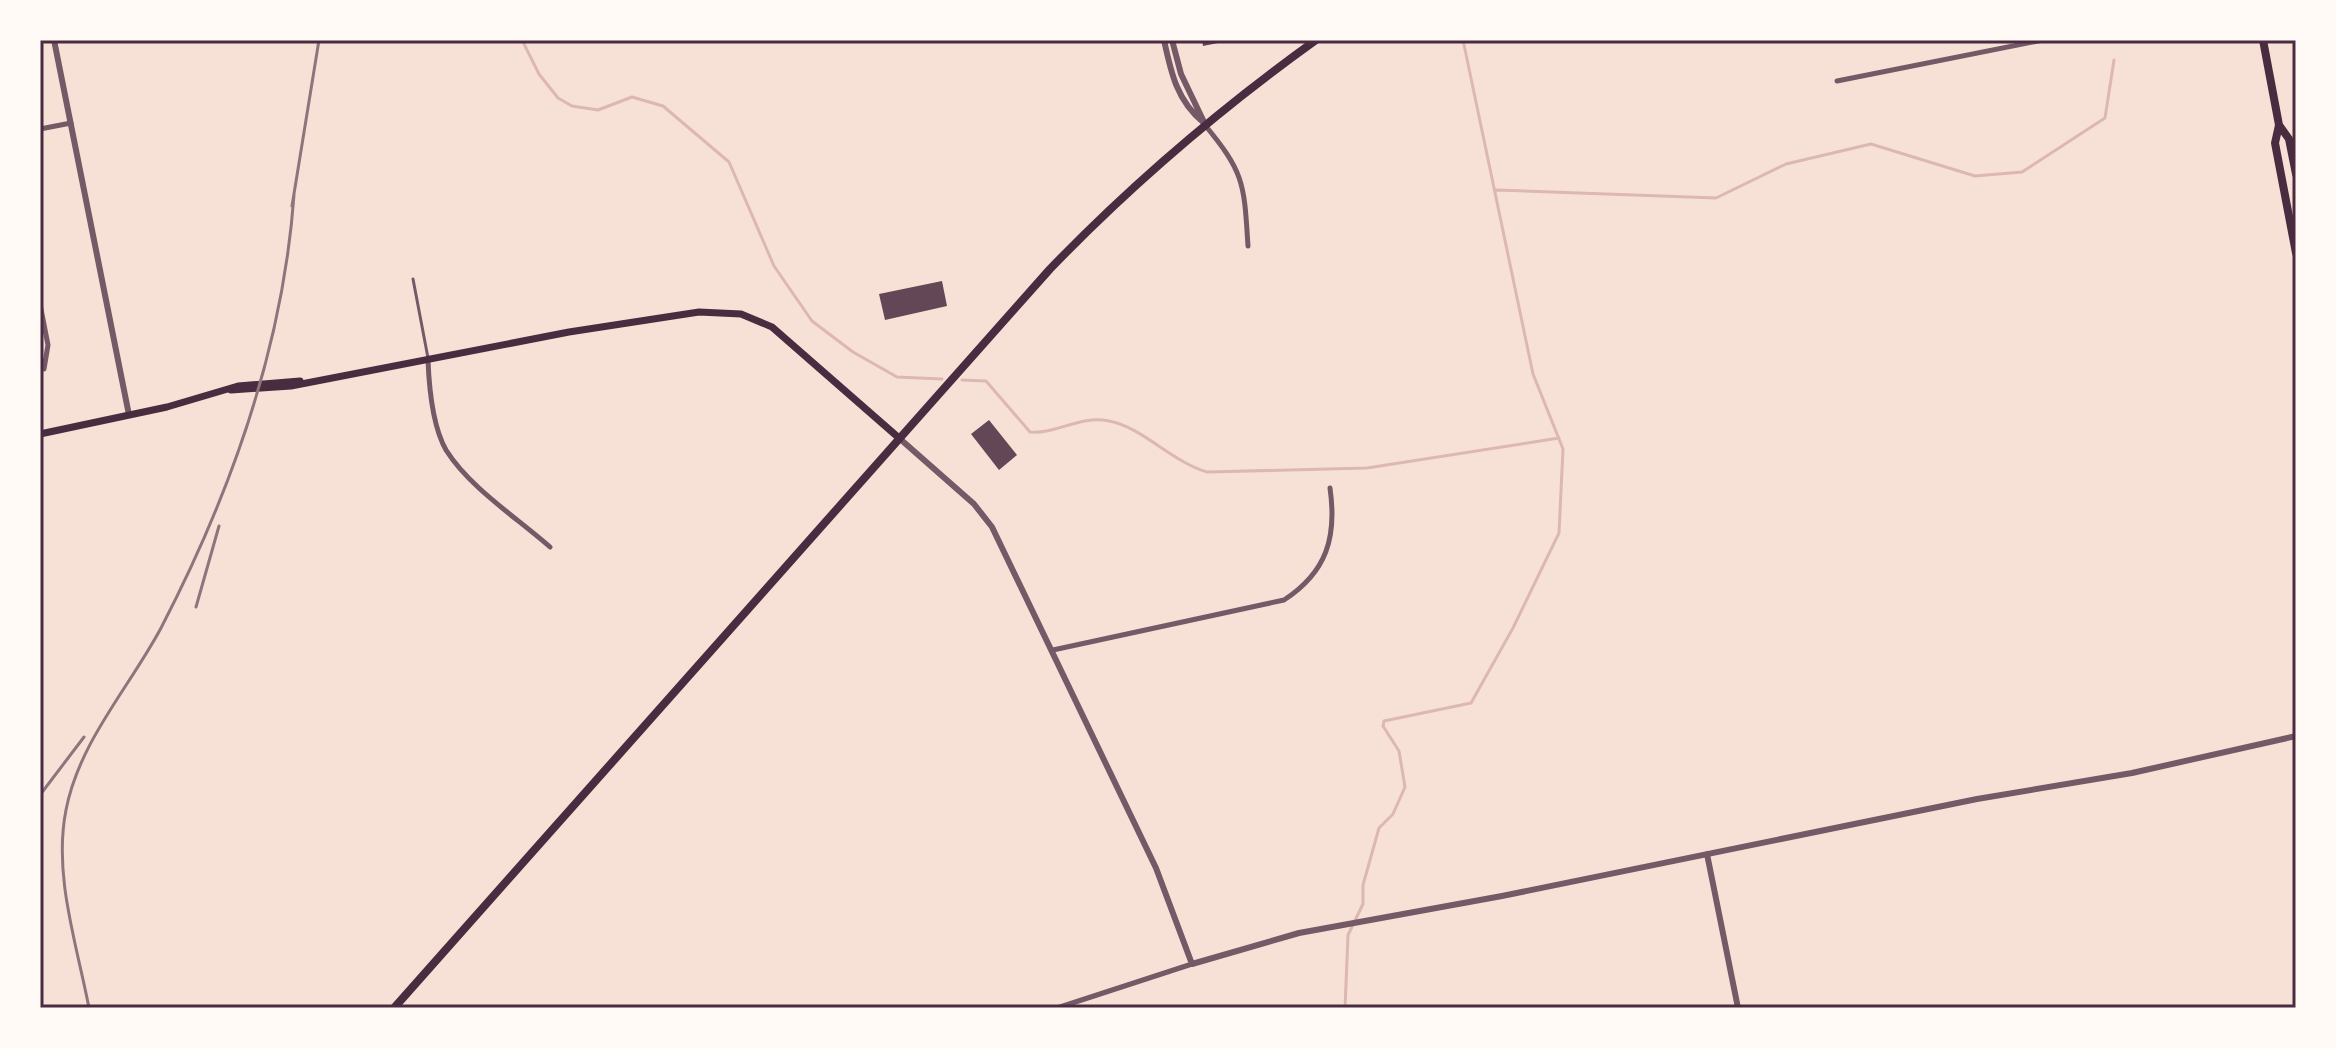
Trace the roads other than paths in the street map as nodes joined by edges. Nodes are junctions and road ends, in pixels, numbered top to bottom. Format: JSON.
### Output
{"nodes":[{"id":1,"x":54,"y":40,"type":"edge"},
{"id":2,"x":1164,"y":40,"type":"edge"},
{"id":3,"x":1172,"y":40,"type":"edge"},
{"id":4,"x":1316,"y":40,"type":"edge"},
{"id":5,"x":2043,"y":40,"type":"edge"},
{"id":6,"x":2263,"y":40,"type":"edge"},
{"id":7,"x":1837,"y":81,"type":"dead end"},
{"id":8,"x":71,"y":123,"type":"junction"},
{"id":9,"x":1204,"y":123,"type":"junction"},
{"id":10,"x":2279,"y":125,"type":"junction"},
{"id":11,"x":40,"y":129,"type":"edge"},
{"id":12,"x":2296,"y":174,"type":"edge"},
{"id":13,"x":1248,"y":246,"type":"dead end"},
{"id":14,"x":2296,"y":253,"type":"edge"},
{"id":15,"x":413,"y":279,"type":"dead end"},
{"id":16,"x":40,"y":304,"type":"edge"},
{"id":17,"x":428,"y":360,"type":"junction"},
{"id":18,"x":44,"y":369,"type":"dead end"},
{"id":19,"x":129,"y":415,"type":"junction"},
{"id":20,"x":40,"y":434,"type":"edge"},
{"id":21,"x":899,"y":438,"type":"junction"},
{"id":22,"x":1330,"y":488,"type":"dead end"},
{"id":23,"x":550,"y":547,"type":"dead end"},
{"id":24,"x":1053,"y":650,"type":"junction"},
{"id":25,"x":2296,"y":736,"type":"edge"},
{"id":26,"x":1707,"y":854,"type":"junction"},
{"id":27,"x":1192,"y":964,"type":"junction"},
{"id":28,"x":394,"y":1008,"type":"edge"},
{"id":29,"x":1057,"y":1008,"type":"edge"},
{"id":30,"x":1738,"y":1008,"type":"edge"}],
"edges":[{"from":1,"to":8,"type":"street"},
{"from":2,"to":9,"type":"street"},
{"from":3,"to":9,"type":"street"},
{"from":4,"to":9,"type":"main road"},
{"from":5,"to":7,"type":"street"},
{"from":6,"to":10,"type":"main road"},
{"from":8,"to":11,"type":"street"},
{"from":8,"to":19,"type":"street"},
{"from":9,"to":13,"type":"street"},
{"from":9,"to":21,"type":"main road"},
{"from":10,"to":12,"type":"main road"},
{"from":10,"to":14,"type":"main road"},
{"from":15,"to":17,"type":"lane"},
{"from":16,"to":18,"type":"street"},
{"from":17,"to":19,"type":"main road"},
{"from":17,"to":21,"type":"main road"},
{"from":17,"to":23,"type":"street"},
{"from":19,"to":20,"type":"main road"},
{"from":21,"to":24,"type":"street"},
{"from":21,"to":28,"type":"main road"},
{"from":22,"to":24,"type":"street"},
{"from":24,"to":27,"type":"street"},
{"from":25,"to":26,"type":"street"},
{"from":26,"to":27,"type":"street"},
{"from":26,"to":30,"type":"street"},
{"from":27,"to":29,"type":"street"}]}
